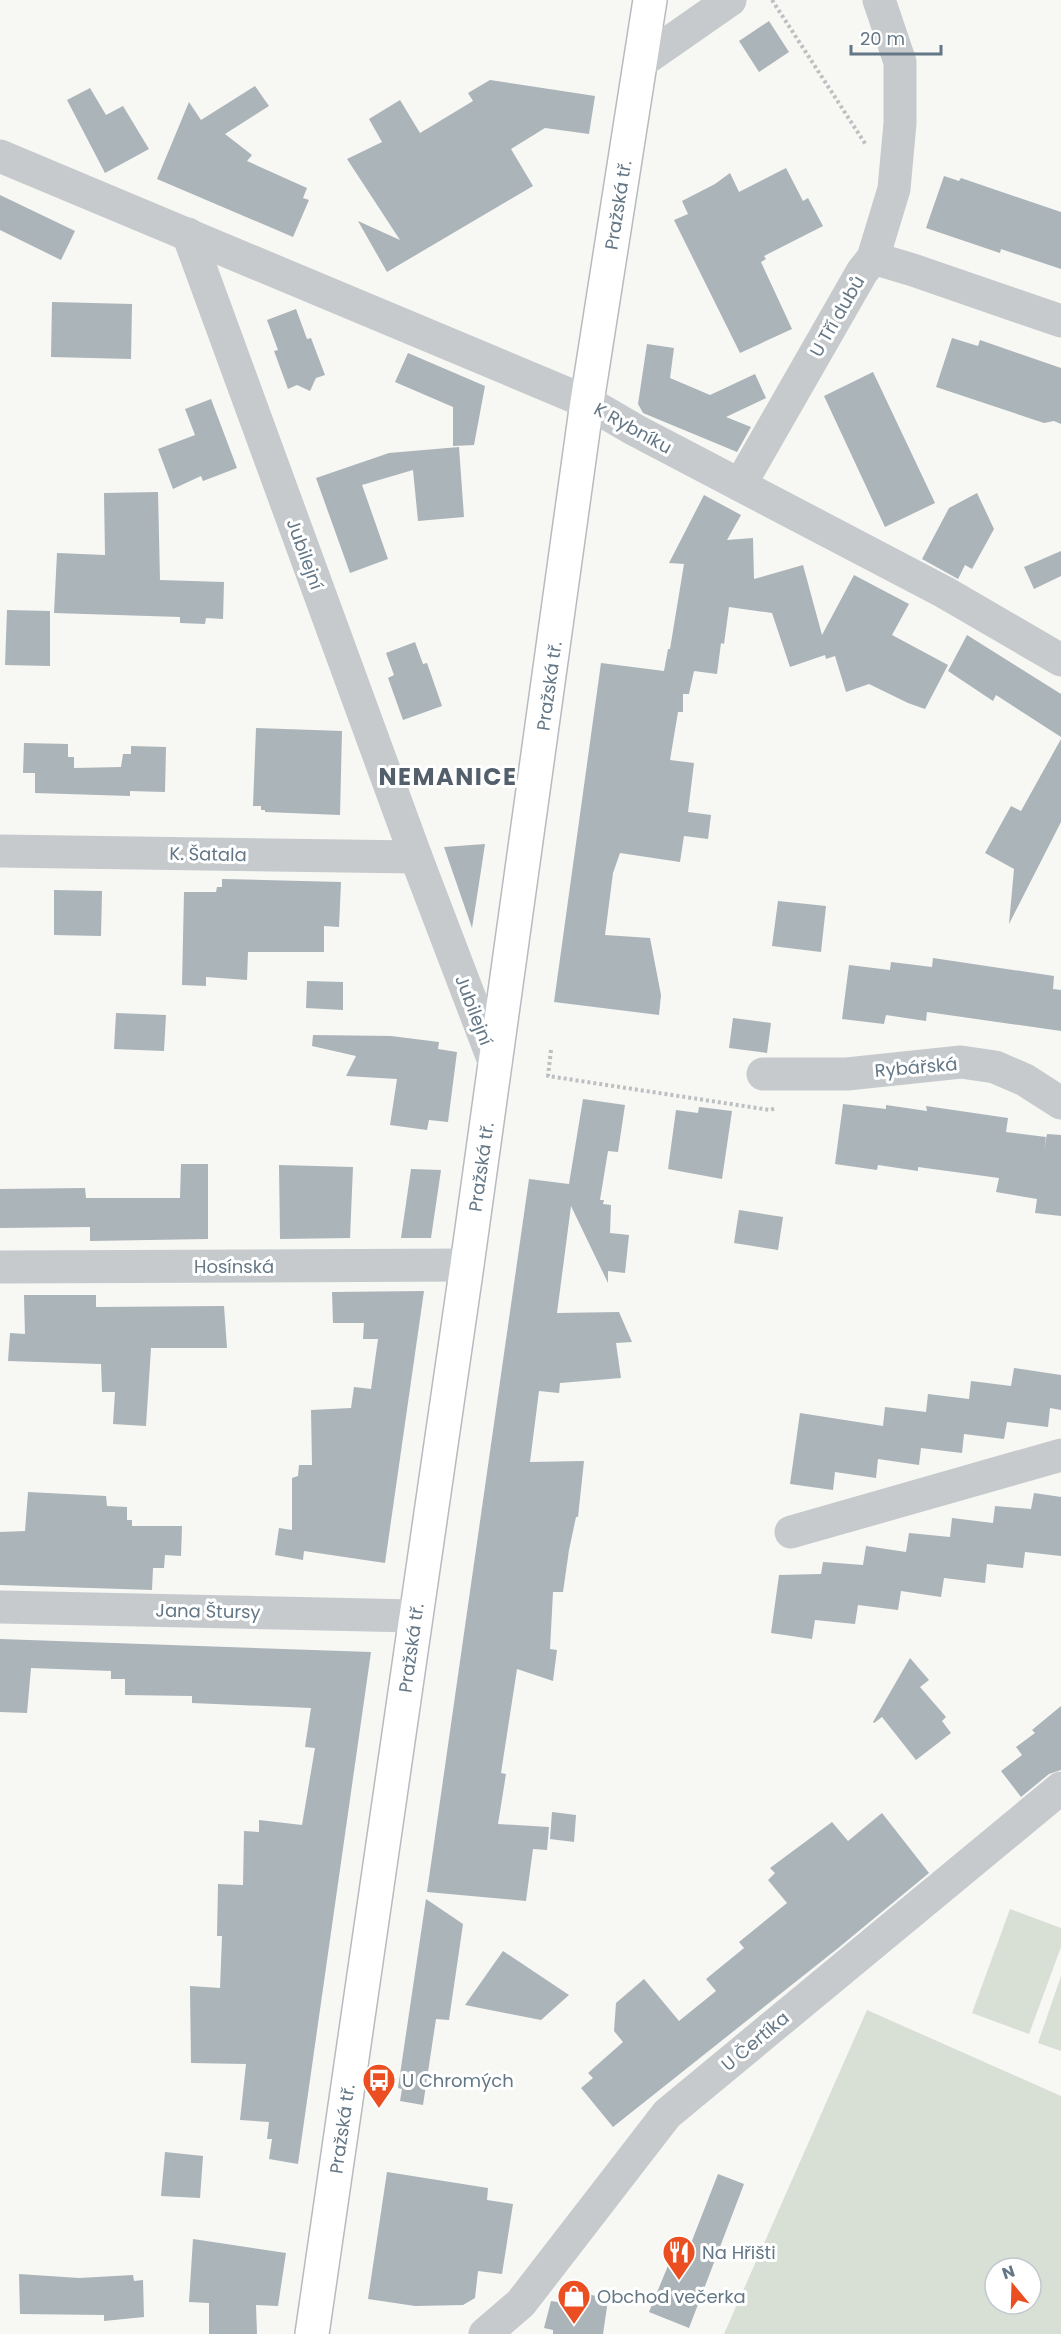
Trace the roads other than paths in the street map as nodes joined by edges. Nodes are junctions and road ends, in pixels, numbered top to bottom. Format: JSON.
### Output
{"nodes":[{"id":1,"x":650,"y":0,"type":"edge"},
{"id":2,"x":729,"y":0,"type":"edge"},
{"id":3,"x":879,"y":0,"type":"edge"},
{"id":4,"x":641,"y":62,"type":"junction"},
{"id":5,"x":0,"y":156,"type":"edge"},
{"id":6,"x":188,"y":234,"type":"junction"},
{"id":7,"x":873,"y":258,"type":"junction"},
{"id":8,"x":1061,"y":321,"type":"edge"},
{"id":9,"x":587,"y":402,"type":"junction"},
{"id":10,"x":740,"y":485,"type":"junction"},
{"id":11,"x":1061,"y":660,"type":"edge"},
{"id":12,"x":0,"y":851,"type":"edge"},
{"id":13,"x":416,"y":857,"type":"junction"},
{"id":14,"x":495,"y":1064,"type":"junction"},
{"id":15,"x":762,"y":1074,"type":"dead end"},
{"id":16,"x":1061,"y":1103,"type":"edge"},
{"id":17,"x":467,"y":1265,"type":"junction"},
{"id":18,"x":0,"y":1268,"type":"edge"},
{"id":19,"x":1061,"y":1455,"type":"edge"},
{"id":20,"x":790,"y":1532,"type":"dead end"},
{"id":21,"x":0,"y":1607,"type":"edge"},
{"id":22,"x":415,"y":1616,"type":"junction"},
{"id":23,"x":1059,"y":1795,"type":"edge"},
{"id":24,"x":490,"y":2333,"type":"edge"},
{"id":25,"x":312,"y":2334,"type":"edge"}],
"edges":[{"from":1,"to":4,"type":"main road","name":"Pražská tř."},
{"from":2,"to":4,"type":"street"},
{"from":3,"to":7,"type":"street"},
{"from":4,"to":9,"type":"main road","name":"Pražská tř."},
{"from":5,"to":6,"type":"street"},
{"from":6,"to":9,"type":"street","name":"K Rybníku"},
{"from":6,"to":13,"type":"street","name":"Jubilejní"},
{"from":7,"to":8,"type":"street","name":"U Tří dubů"},
{"from":7,"to":10,"type":"street","name":"U Tří dubů"},
{"from":9,"to":10,"type":"street","name":"K Rybníku"},
{"from":9,"to":14,"type":"main road","name":"Pražská tř."},
{"from":10,"to":11,"type":"street","name":"K Rybníku"},
{"from":12,"to":13,"type":"street","name":"K. Šatala"},
{"from":13,"to":14,"type":"street","name":"Jubilejní"},
{"from":14,"to":17,"type":"main road","name":"Pražská tř."},
{"from":15,"to":16,"type":"street","name":"Rybářská"},
{"from":17,"to":18,"type":"street","name":"Hosínská"},
{"from":17,"to":22,"type":"main road","name":"Pražská tř."},
{"from":19,"to":20,"type":"street"},
{"from":21,"to":22,"type":"street","name":"Jana Štursy"},
{"from":22,"to":25,"type":"main road","name":"Pražská tř."},
{"from":23,"to":24,"type":"street","name":"U Čertíka"}]}
